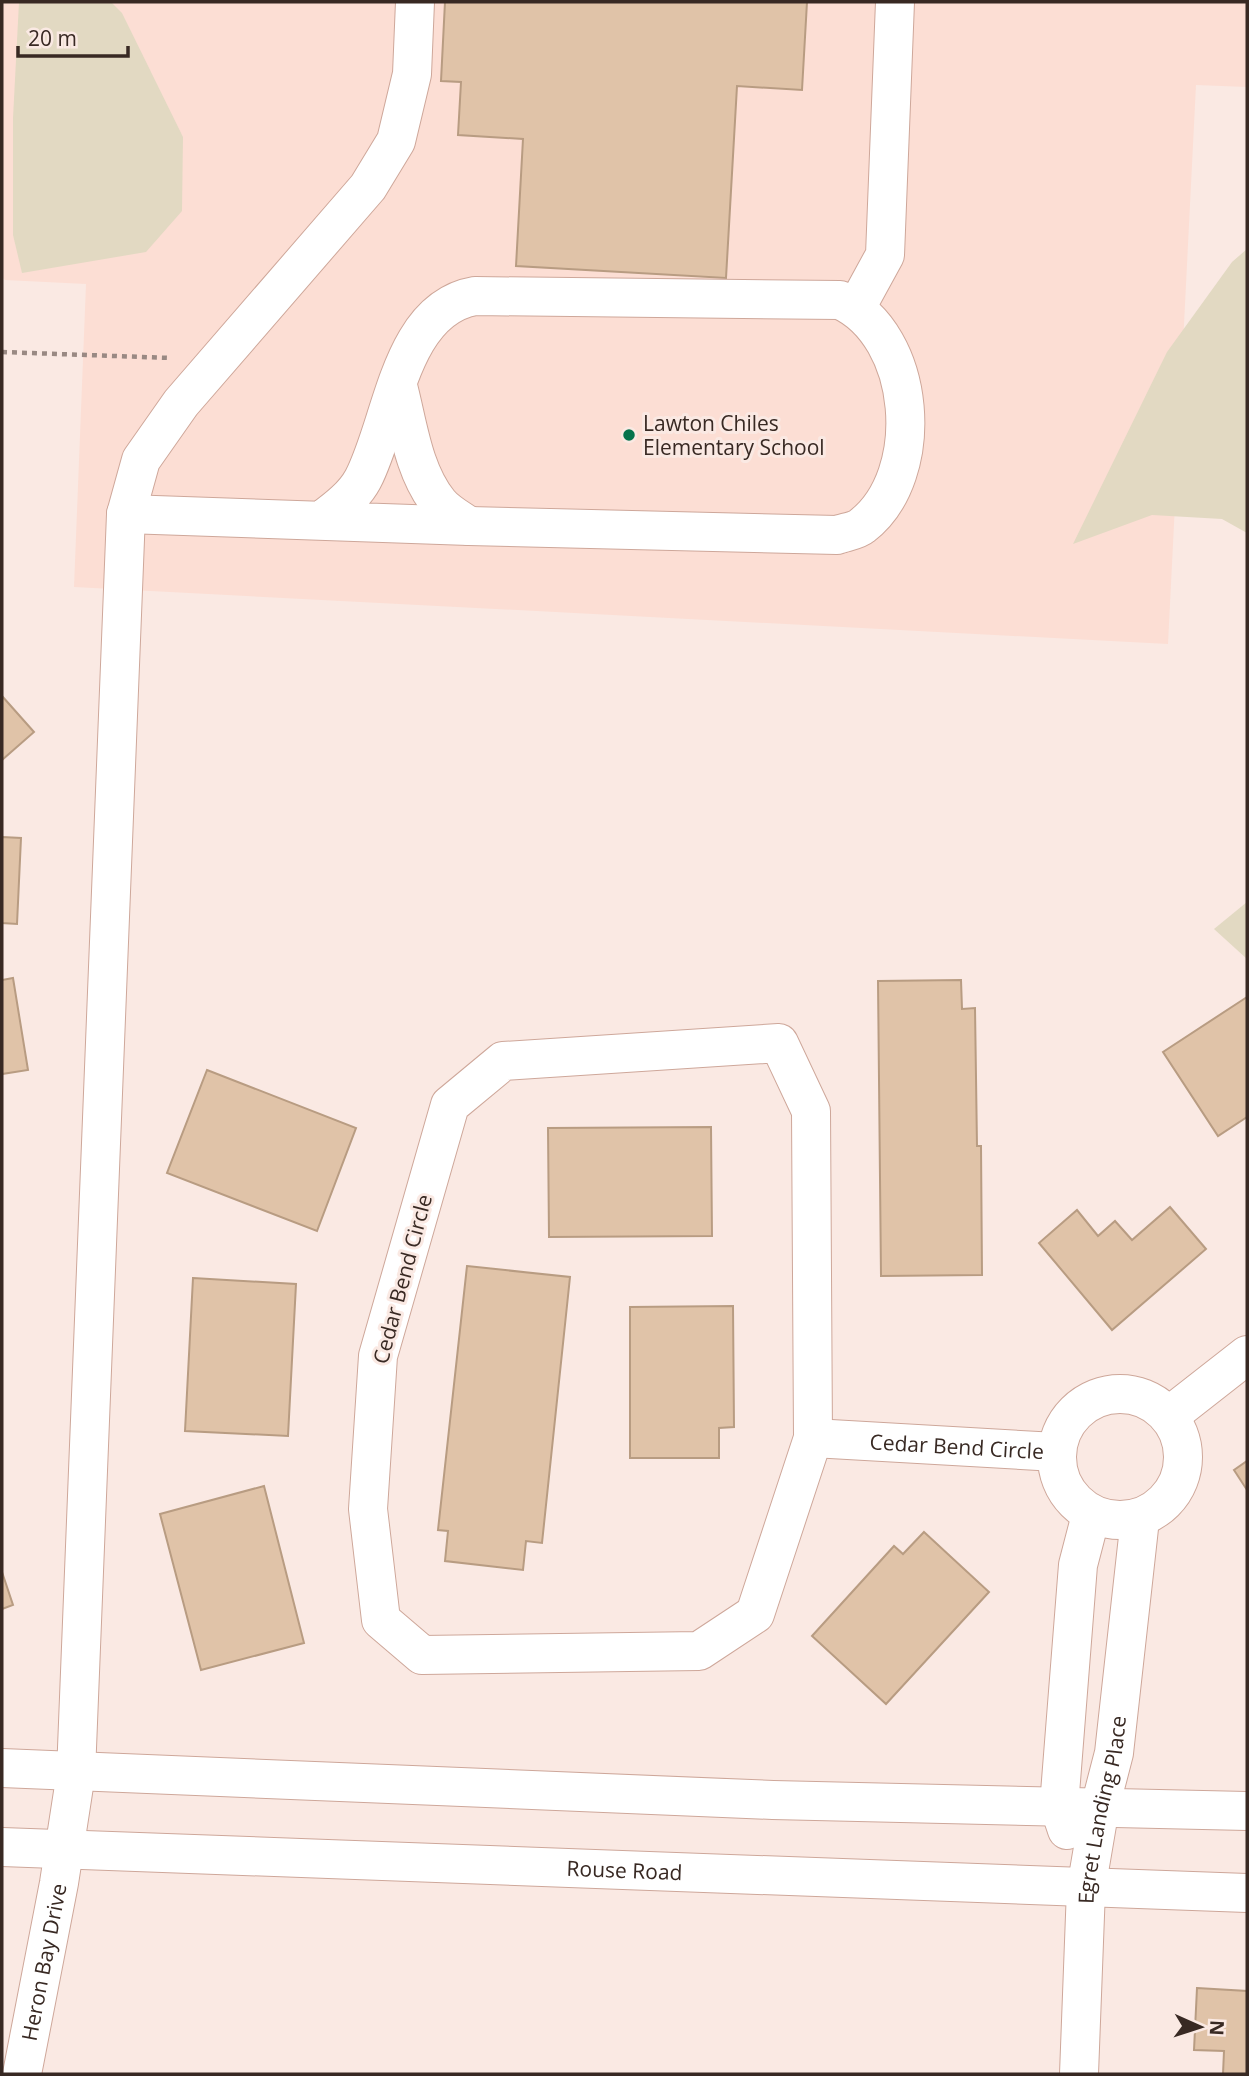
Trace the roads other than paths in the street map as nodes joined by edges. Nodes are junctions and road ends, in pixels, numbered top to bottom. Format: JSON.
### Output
{"nodes":[{"id":1,"x":415,"y":2,"type":"edge"},
{"id":2,"x":895,"y":2,"type":"edge"},
{"id":3,"x":856,"y":308,"type":"junction"},
{"id":4,"x":398,"y":386,"type":"junction"},
{"id":5,"x":126,"y":514,"type":"junction"},
{"id":6,"x":322,"y":520,"type":"junction"},
{"id":7,"x":469,"y":526,"type":"junction"},
{"id":8,"x":1247,"y":1355,"type":"edge"},
{"id":9,"x":1169,"y":1416,"type":"junction"},
{"id":10,"x":813,"y":1438,"type":"junction"},
{"id":11,"x":1056,"y":1452,"type":"junction"},
{"id":12,"x":1091,"y":1515,"type":"junction"},
{"id":13,"x":1139,"y":1519,"type":"junction"},
{"id":14,"x":1072,"y":1646,"type":"junction"},
{"id":15,"x":1125,"y":1649,"type":"junction"},
{"id":16,"x":2,"y":1768,"type":"edge"},
{"id":17,"x":76,"y":1773,"type":"junction"},
{"id":18,"x":1059,"y":1806,"type":"junction"},
{"id":19,"x":1100,"y":1807,"type":"junction"},
{"id":20,"x":1247,"y":1811,"type":"edge"},
{"id":21,"x":2,"y":1847,"type":"edge"},
{"id":22,"x":63,"y":1850,"type":"junction"},
{"id":23,"x":1086,"y":1889,"type":"junction"},
{"id":24,"x":1247,"y":1893,"type":"edge"},
{"id":25,"x":22,"y":2074,"type":"edge"},
{"id":26,"x":1079,"y":2074,"type":"edge"}],
"edges":[{"from":1,"to":5,"type":"street","name":"Heron Bay Drive"},
{"from":2,"to":3,"type":"street"},
{"from":3,"to":4,"type":"street"},
{"from":3,"to":7,"type":"street"},
{"from":4,"to":6,"type":"street"},
{"from":4,"to":7,"type":"street"},
{"from":5,"to":6,"type":"street"},
{"from":5,"to":17,"type":"street","name":"Heron Bay Drive"},
{"from":6,"to":7,"type":"street"},
{"from":8,"to":9,"type":"street"},
{"from":9,"to":11,"type":"street"},
{"from":9,"to":13,"type":"street"},
{"from":10,"to":10,"type":"street","name":"Cedar Bend Circle"},
{"from":10,"to":11,"type":"street","name":"Cedar Bend Circle"},
{"from":11,"to":12,"type":"street"},
{"from":12,"to":13,"type":"street"},
{"from":12,"to":14,"type":"street","name":"Egret Landing Place"},
{"from":13,"to":15,"type":"street","name":"Egret Landing Place"},
{"from":14,"to":15,"type":"street"},
{"from":14,"to":18,"type":"street","name":"Egret Landing Place"},
{"from":15,"to":19,"type":"street","name":"Egret Landing Place"},
{"from":16,"to":17,"type":"street"},
{"from":17,"to":18,"type":"street"},
{"from":17,"to":22,"type":"street","name":"Heron Bay Drive"},
{"from":18,"to":19,"type":"street"},
{"from":18,"to":23,"type":"street","name":"Egret Landing Place"},
{"from":19,"to":20,"type":"street"},
{"from":19,"to":23,"type":"street","name":"Egret Landing Place"},
{"from":21,"to":22,"type":"street","name":"Rouse Road"},
{"from":22,"to":23,"type":"street","name":"Rouse Road"},
{"from":22,"to":25,"type":"street","name":"Heron Bay Drive"},
{"from":23,"to":24,"type":"street","name":"Rouse Road"},
{"from":23,"to":26,"type":"street"}]}
